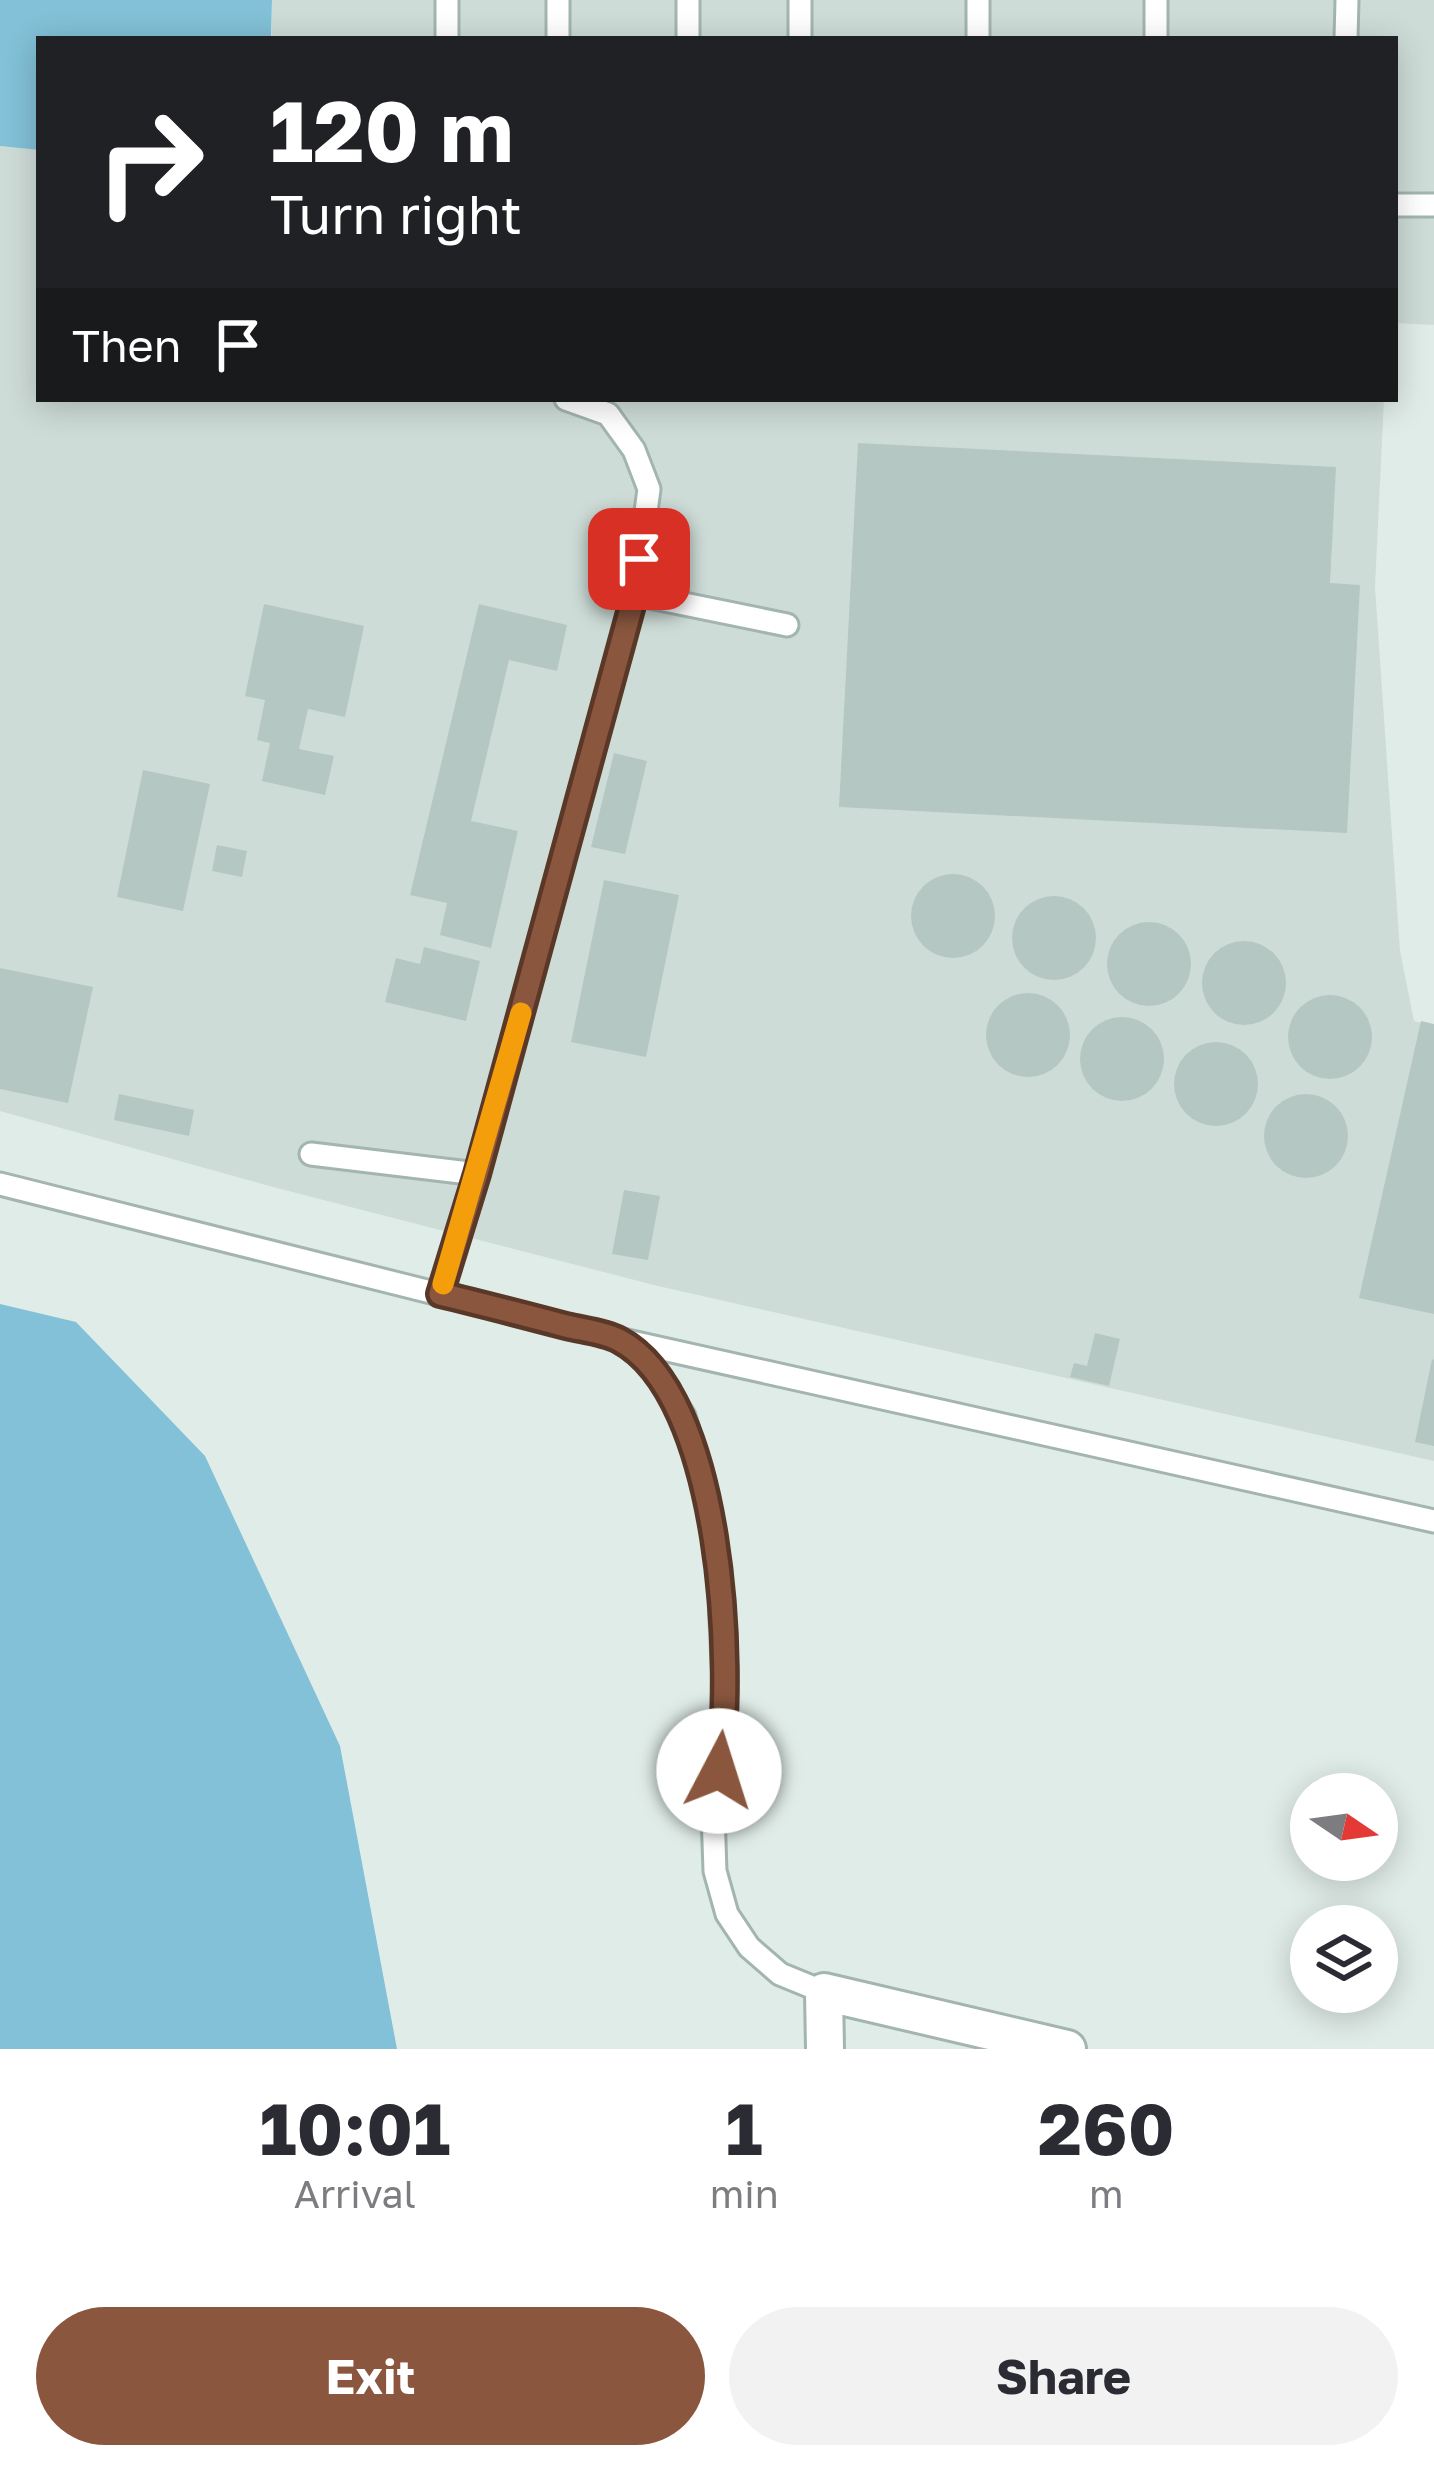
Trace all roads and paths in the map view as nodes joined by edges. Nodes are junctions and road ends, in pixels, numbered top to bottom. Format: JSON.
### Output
{"nodes":[{"id":1,"x":447,"y":0,"type":"edge"},
{"id":2,"x":558,"y":0,"type":"edge"},
{"id":3,"x":688,"y":0,"type":"edge"},
{"id":4,"x":800,"y":0,"type":"edge"},
{"id":5,"x":978,"y":0,"type":"edge"},
{"id":6,"x":1156,"y":0,"type":"edge"},
{"id":7,"x":1346,"y":0,"type":"edge"},
{"id":8,"x":447,"y":36,"type":"edge"},
{"id":9,"x":558,"y":36,"type":"edge"},
{"id":10,"x":688,"y":36,"type":"edge"},
{"id":11,"x":800,"y":36,"type":"edge"},
{"id":12,"x":978,"y":36,"type":"edge"},
{"id":13,"x":1156,"y":36,"type":"edge"},
{"id":14,"x":1346,"y":36,"type":"edge"},
{"id":15,"x":1398,"y":205,"type":"edge"},
{"id":16,"x":1434,"y":205,"type":"edge"},
{"id":17,"x":574,"y":402,"type":"edge"},
{"id":18,"x":635,"y":594,"type":"junction"},
{"id":19,"x":788,"y":625,"type":"dead end"},
{"id":20,"x":311,"y":1154,"type":"dead end"},
{"id":21,"x":477,"y":1174,"type":"junction"},
{"id":22,"x":0,"y":1184,"type":"edge"},
{"id":23,"x":440,"y":1294,"type":"junction"},
{"id":24,"x":618,"y":1339,"type":"junction"},
{"id":25,"x":1434,"y":1521,"type":"edge"},
{"id":26,"x":824,"y":1992,"type":"junction"},
{"id":27,"x":824,"y":2049,"type":"edge"},
{"id":28,"x":1067,"y":2049,"type":"edge"}],
"edges":[{"from":1,"to":8,"type":"lane"},
{"from":2,"to":9,"type":"lane"},
{"from":3,"to":10,"type":"lane"},
{"from":4,"to":11,"type":"lane"},
{"from":5,"to":12,"type":"lane"},
{"from":6,"to":13,"type":"lane"},
{"from":7,"to":14,"type":"lane"},
{"from":15,"to":16,"type":"lane"},
{"from":17,"to":18,"type":"lane"},
{"from":18,"to":19,"type":"lane"},
{"from":18,"to":21,"type":"lane"},
{"from":20,"to":21,"type":"lane"},
{"from":21,"to":23,"type":"lane"},
{"from":22,"to":23,"type":"lane"},
{"from":23,"to":24,"type":"lane"},
{"from":24,"to":25,"type":"lane"},
{"from":24,"to":26,"type":"lane"},
{"from":26,"to":27,"type":"street"},
{"from":26,"to":28,"type":"street"}]}
